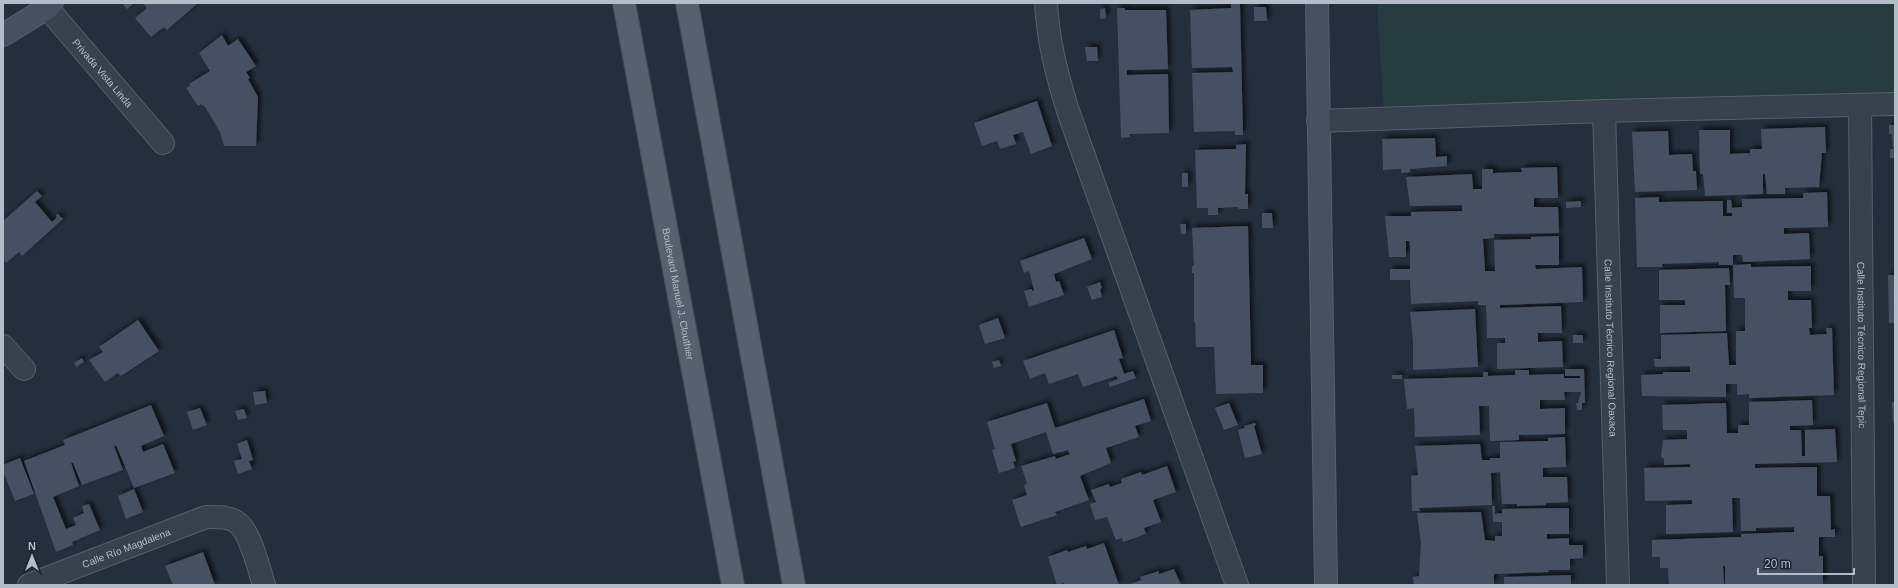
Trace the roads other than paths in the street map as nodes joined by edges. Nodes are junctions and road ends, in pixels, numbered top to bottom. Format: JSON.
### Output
{"nodes":[{"id":1,"x":624,"y":3,"type":"edge"},
{"id":2,"x":687,"y":3,"type":"edge"},
{"id":3,"x":1046,"y":3,"type":"edge"},
{"id":4,"x":1317,"y":3,"type":"edge"},
{"id":5,"x":48,"y":5,"type":"edge"},
{"id":6,"x":3,"y":35,"type":"edge"},
{"id":7,"x":1895,"y":104,"type":"edge"},
{"id":8,"x":1860,"y":105,"type":"junction"},
{"id":9,"x":1604,"y":111,"type":"junction"},
{"id":10,"x":1318,"y":121,"type":"junction"},
{"id":11,"x":164,"y":142,"type":"dead end"},
{"id":12,"x":3,"y":346,"type":"edge"},
{"id":13,"x":24,"y":369,"type":"dead end"},
{"id":14,"x":29,"y":585,"type":"edge"},
{"id":15,"x":264,"y":585,"type":"edge"},
{"id":16,"x":733,"y":585,"type":"edge"},
{"id":17,"x":794,"y":585,"type":"edge"},
{"id":18,"x":1237,"y":585,"type":"edge"},
{"id":19,"x":1326,"y":585,"type":"edge"},
{"id":20,"x":1618,"y":585,"type":"edge"},
{"id":21,"x":1864,"y":585,"type":"edge"}],
"edges":[{"from":1,"to":16,"type":"main road","name":"Boulevard Manuel J. Clouthier"},
{"from":2,"to":17,"type":"main road"},
{"from":3,"to":18,"type":"street"},
{"from":4,"to":10,"type":"street"},
{"from":5,"to":6,"type":"street"},
{"from":5,"to":11,"type":"street","name":"Privada Vista Linda"},
{"from":7,"to":8,"type":"street"},
{"from":8,"to":9,"type":"street"},
{"from":8,"to":21,"type":"street","name":"Calle Instituto Técnico Regional Tepic"},
{"from":9,"to":10,"type":"street"},
{"from":9,"to":20,"type":"street","name":"Calle Instituto Técnico Regional Oaxaca"},
{"from":10,"to":19,"type":"street"},
{"from":12,"to":13,"type":"street"},
{"from":14,"to":15,"type":"street","name":"Calle Río Magdalena"}]}
